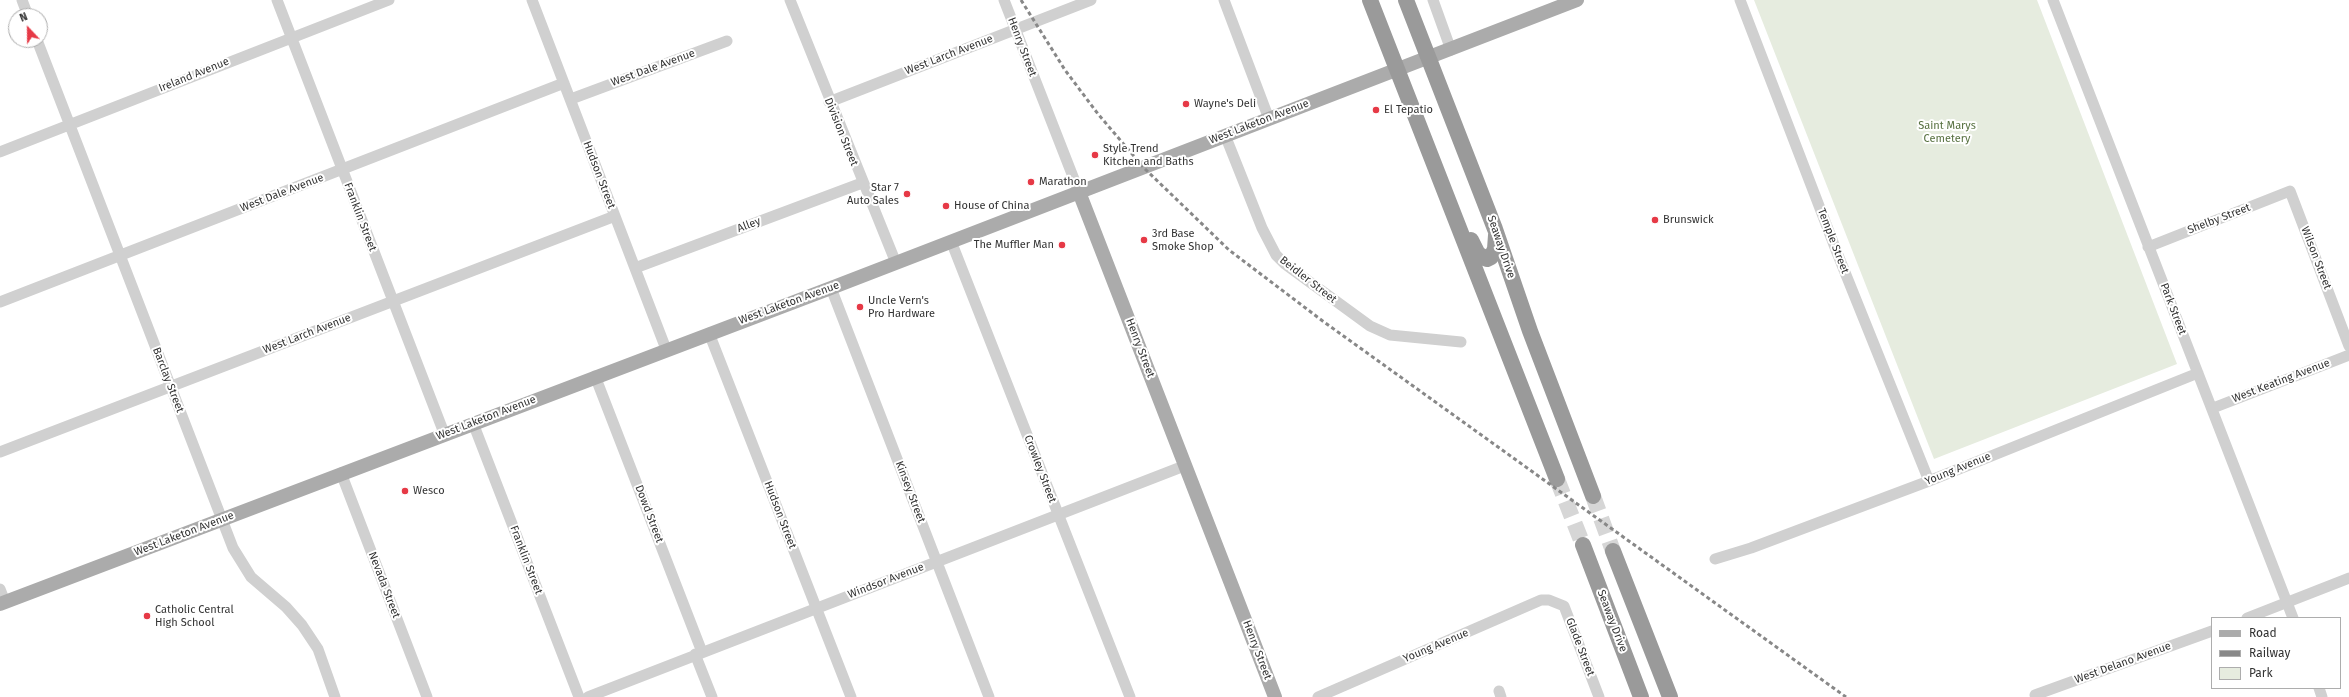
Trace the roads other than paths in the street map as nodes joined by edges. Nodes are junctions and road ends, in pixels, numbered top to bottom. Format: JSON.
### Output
{"nodes":[{"id":1,"x":277,"y":0,"type":"edge"},
{"id":2,"x":389,"y":0,"type":"edge"},
{"id":3,"x":532,"y":0,"type":"edge"},
{"id":4,"x":790,"y":0,"type":"edge"},
{"id":5,"x":1004,"y":0,"type":"edge"},
{"id":6,"x":1092,"y":0,"type":"edge"},
{"id":7,"x":1224,"y":0,"type":"edge"},
{"id":8,"x":1370,"y":0,"type":"edge"},
{"id":9,"x":1397,"y":0,"type":"edge"},
{"id":10,"x":1406,"y":0,"type":"edge"},
{"id":11,"x":1433,"y":0,"type":"edge"},
{"id":12,"x":1577,"y":0,"type":"edge"},
{"id":13,"x":1740,"y":0,"type":"edge"},
{"id":14,"x":2053,"y":0,"type":"edge"},
{"id":15,"x":1015,"y":30,"type":"junction"},
{"id":16,"x":1419,"y":36,"type":"junction"},
{"id":17,"x":291,"y":37,"type":"junction"},
{"id":18,"x":727,"y":41,"type":"dead end"},
{"id":19,"x":40,"y":48,"type":"edge"},
{"id":20,"x":1451,"y":50,"type":"junction"},
{"id":21,"x":1428,"y":59,"type":"junction"},
{"id":22,"x":1396,"y":69,"type":"junction"},
{"id":23,"x":564,"y":83,"type":"junction"},
{"id":24,"x":1405,"y":92,"type":"junction"},
{"id":25,"x":575,"y":98,"type":"junction"},
{"id":26,"x":829,"y":102,"type":"junction"},
{"id":27,"x":1268,"y":119,"type":"junction"},
{"id":28,"x":69,"y":126,"type":"junction"},
{"id":29,"x":1225,"y":135,"type":"junction"},
{"id":30,"x":0,"y":152,"type":"edge"},
{"id":31,"x":342,"y":170,"type":"junction"},
{"id":32,"x":862,"y":182,"type":"junction"},
{"id":33,"x":2290,"y":191,"type":"joint"},
{"id":34,"x":1079,"y":192,"type":"junction"},
{"id":35,"x":615,"y":216,"type":"junction"},
{"id":36,"x":1495,"y":229,"type":"junction"},
{"id":37,"x":951,"y":241,"type":"junction"},
{"id":38,"x":2148,"y":247,"type":"junction"},
{"id":39,"x":120,"y":255,"type":"junction"},
{"id":40,"x":896,"y":263,"type":"junction"},
{"id":41,"x":635,"y":268,"type":"junction"},
{"id":42,"x":831,"y":288,"type":"junction"},
{"id":43,"x":393,"y":301,"type":"junction"},
{"id":44,"x":0,"y":302,"type":"edge"},
{"id":45,"x":709,"y":333,"type":"junction"},
{"id":46,"x":1461,"y":342,"type":"dead end"},
{"id":47,"x":2349,"y":346,"type":"edge"},
{"id":48,"x":666,"y":349,"type":"junction"},
{"id":49,"x":2349,"y":355,"type":"edge"},
{"id":50,"x":2198,"y":373,"type":"junction"},
{"id":51,"x":594,"y":376,"type":"junction"},
{"id":52,"x":170,"y":387,"type":"junction"},
{"id":53,"x":2213,"y":408,"type":"junction"},
{"id":54,"x":473,"y":423,"type":"junction"},
{"id":55,"x":444,"y":434,"type":"junction"},
{"id":56,"x":0,"y":452,"type":"edge"},
{"id":57,"x":1184,"y":466,"type":"junction"},
{"id":58,"x":342,"y":473,"type":"junction"},
{"id":59,"x":1557,"y":479,"type":"tunnel mouth"},
{"id":60,"x":1929,"y":481,"type":"junction"},
{"id":61,"x":1592,"y":496,"type":"tunnel mouth"},
{"id":62,"x":1058,"y":514,"type":"junction"},
{"id":63,"x":223,"y":519,"type":"junction"},
{"id":64,"x":1583,"y":546,"type":"tunnel mouth"},
{"id":65,"x":1613,"y":551,"type":"tunnel mouth"},
{"id":66,"x":1715,"y":559,"type":"dead end"},
{"id":67,"x":936,"y":562,"type":"junction"},
{"id":68,"x":2349,"y":578,"type":"edge"},
{"id":69,"x":2,"y":598,"type":"edge"},
{"id":70,"x":1555,"y":601,"type":"joint"},
{"id":71,"x":2287,"y":603,"type":"junction"},
{"id":72,"x":816,"y":608,"type":"junction"},
{"id":73,"x":2250,"y":617,"type":"edge"},
{"id":74,"x":2293,"y":617,"type":"edge"},
{"id":75,"x":2211,"y":631,"type":"edge"},
{"id":76,"x":699,"y":653,"type":"junction"},
{"id":77,"x":2035,"y":695,"type":"dead end"},
{"id":78,"x":335,"y":697,"type":"edge"},
{"id":79,"x":427,"y":697,"type":"edge"},
{"id":80,"x":579,"y":697,"type":"edge"},
{"id":81,"x":588,"y":697,"type":"edge"},
{"id":82,"x":712,"y":697,"type":"edge"},
{"id":83,"x":850,"y":697,"type":"edge"},
{"id":84,"x":989,"y":697,"type":"edge"},
{"id":85,"x":1130,"y":697,"type":"edge"},
{"id":86,"x":1275,"y":697,"type":"edge"},
{"id":87,"x":1318,"y":697,"type":"edge"},
{"id":88,"x":1599,"y":697,"type":"edge"},
{"id":89,"x":1641,"y":697,"type":"edge"},
{"id":90,"x":1670,"y":697,"type":"edge"}],
"edges":[{"from":1,"to":17,"type":"street","name":"Franklin Street"},
{"from":2,"to":17,"type":"street","name":"Ireland Avenue"},
{"from":3,"to":23,"type":"street","name":"Hudson Street"},
{"from":4,"to":26,"type":"street","name":"Division Street"},
{"from":5,"to":15,"type":"street","name":"Henry Street"},
{"from":6,"to":15,"type":"street","name":"West Larch Avenue"},
{"from":7,"to":27,"type":"street"},
{"from":8,"to":22,"type":"highway"},
{"from":9,"to":16,"type":"highway"},
{"from":10,"to":16,"type":"highway","name":"Seaway Drive"},
{"from":11,"to":20,"type":"street"},
{"from":12,"to":20,"type":"main road","name":"West Laketon Avenue"},
{"from":13,"to":60,"type":"street","name":"Temple Street"},
{"from":14,"to":38,"type":"street","name":"Park Street"},
{"from":15,"to":26,"type":"street","name":"West Larch Avenue"},
{"from":15,"to":34,"type":"street","name":"Henry Street"},
{"from":16,"to":21,"type":"highway","name":"Seaway Drive"},
{"from":17,"to":28,"type":"street","name":"Ireland Avenue"},
{"from":17,"to":31,"type":"street","name":"Franklin Street"},
{"from":18,"to":25,"type":"street","name":"West Dale Avenue"},
{"from":19,"to":28,"type":"street","name":"Barclay Street"},
{"from":20,"to":21,"type":"main road","name":"West Laketon Avenue"},
{"from":21,"to":22,"type":"main road","name":"West Laketon Avenue"},
{"from":21,"to":36,"type":"highway","name":"Seaway Drive"},
{"from":22,"to":24,"type":"highway"},
{"from":22,"to":27,"type":"main road","name":"West Laketon Avenue"},
{"from":23,"to":25,"type":"street","name":"Hudson Street"},
{"from":23,"to":31,"type":"street","name":"West Dale Avenue"},
{"from":24,"to":36,"type":"highway"},
{"from":24,"to":59,"type":"highway"},
{"from":25,"to":35,"type":"street","name":"Hudson Street"},
{"from":26,"to":32,"type":"street","name":"Division Street"},
{"from":27,"to":29,"type":"main road","name":"West Laketon Avenue"},
{"from":28,"to":30,"type":"street","name":"Ireland Avenue"},
{"from":28,"to":39,"type":"street","name":"Barclay Street"},
{"from":29,"to":34,"type":"main road","name":"West Laketon Avenue"},
{"from":29,"to":46,"type":"street","name":"Beidler Street"},
{"from":31,"to":39,"type":"street","name":"West Dale Avenue"},
{"from":31,"to":43,"type":"street","name":"Franklin Street"},
{"from":32,"to":40,"type":"street","name":"Division Street"},
{"from":32,"to":41,"type":"street","name":"Alley"},
{"from":33,"to":38,"type":"street","name":"Shelby Street"},
{"from":33,"to":47,"type":"street","name":"Wilson Street"},
{"from":34,"to":37,"type":"main road","name":"West Laketon Avenue"},
{"from":34,"to":57,"type":"main road","name":"Henry Street"},
{"from":35,"to":41,"type":"street","name":"Hudson Street"},
{"from":35,"to":43,"type":"street","name":"West Larch Avenue"},
{"from":36,"to":61,"type":"highway","name":"Seaway Drive"},
{"from":37,"to":40,"type":"main road","name":"West Laketon Avenue"},
{"from":37,"to":62,"type":"street","name":"Crowley Street"},
{"from":38,"to":50,"type":"street","name":"Park Street"},
{"from":39,"to":44,"type":"street","name":"West Dale Avenue"},
{"from":39,"to":52,"type":"street","name":"Barclay Street"},
{"from":40,"to":42,"type":"main road","name":"West Laketon Avenue"},
{"from":41,"to":48,"type":"street","name":"Hudson Street"},
{"from":42,"to":45,"type":"main road","name":"West Laketon Avenue"},
{"from":42,"to":67,"type":"street","name":"Kinsey Street"},
{"from":43,"to":52,"type":"street","name":"West Larch Avenue"},
{"from":43,"to":55,"type":"street","name":"Franklin Street"},
{"from":45,"to":48,"type":"main road","name":"West Laketon Avenue"},
{"from":45,"to":72,"type":"street","name":"Hudson Street"},
{"from":48,"to":51,"type":"main road","name":"West Laketon Avenue"},
{"from":49,"to":53,"type":"street","name":"West Keating Avenue"},
{"from":50,"to":53,"type":"street","name":"Park Street"},
{"from":50,"to":60,"type":"street","name":"Young Avenue"},
{"from":51,"to":54,"type":"main road","name":"West Laketon Avenue"},
{"from":51,"to":76,"type":"street","name":"Dowd Street"},
{"from":52,"to":56,"type":"street","name":"West Larch Avenue"},
{"from":52,"to":63,"type":"street","name":"Barclay Street"},
{"from":53,"to":71,"type":"street","name":"Park Street"},
{"from":54,"to":55,"type":"main road","name":"West Laketon Avenue"},
{"from":54,"to":80,"type":"street","name":"Franklin Street"},
{"from":55,"to":58,"type":"main road","name":"West Laketon Avenue"},
{"from":57,"to":62,"type":"street","name":"Windsor Avenue"},
{"from":57,"to":86,"type":"main road","name":"Henry Street"},
{"from":58,"to":63,"type":"main road","name":"West Laketon Avenue"},
{"from":58,"to":79,"type":"street","name":"Nevada Street"},
{"from":60,"to":66,"type":"street","name":"Young Avenue"},
{"from":62,"to":67,"type":"street","name":"Windsor Avenue"},
{"from":62,"to":85,"type":"street","name":"Crowley Street"},
{"from":63,"to":69,"type":"main road","name":"West Laketon Avenue"},
{"from":63,"to":78,"type":"street","name":"Barclay Street"},
{"from":64,"to":89,"type":"highway","name":"Seaway Drive"},
{"from":65,"to":90,"type":"highway"},
{"from":67,"to":72,"type":"street","name":"Windsor Avenue"},
{"from":67,"to":84,"type":"street","name":"Kinsey Street"},
{"from":68,"to":71,"type":"street"},
{"from":70,"to":87,"type":"street","name":"Young Avenue"},
{"from":70,"to":88,"type":"street","name":"Glade Street"},
{"from":71,"to":73,"type":"street"},
{"from":71,"to":74,"type":"street","name":"Park Street"},
{"from":72,"to":76,"type":"street","name":"Windsor Avenue"},
{"from":72,"to":83,"type":"street","name":"Hudson Street"},
{"from":75,"to":77,"type":"street","name":"West Delano Avenue"},
{"from":76,"to":81,"type":"street","name":"Windsor Avenue"},
{"from":76,"to":82,"type":"street","name":"Dowd Street"}]}
